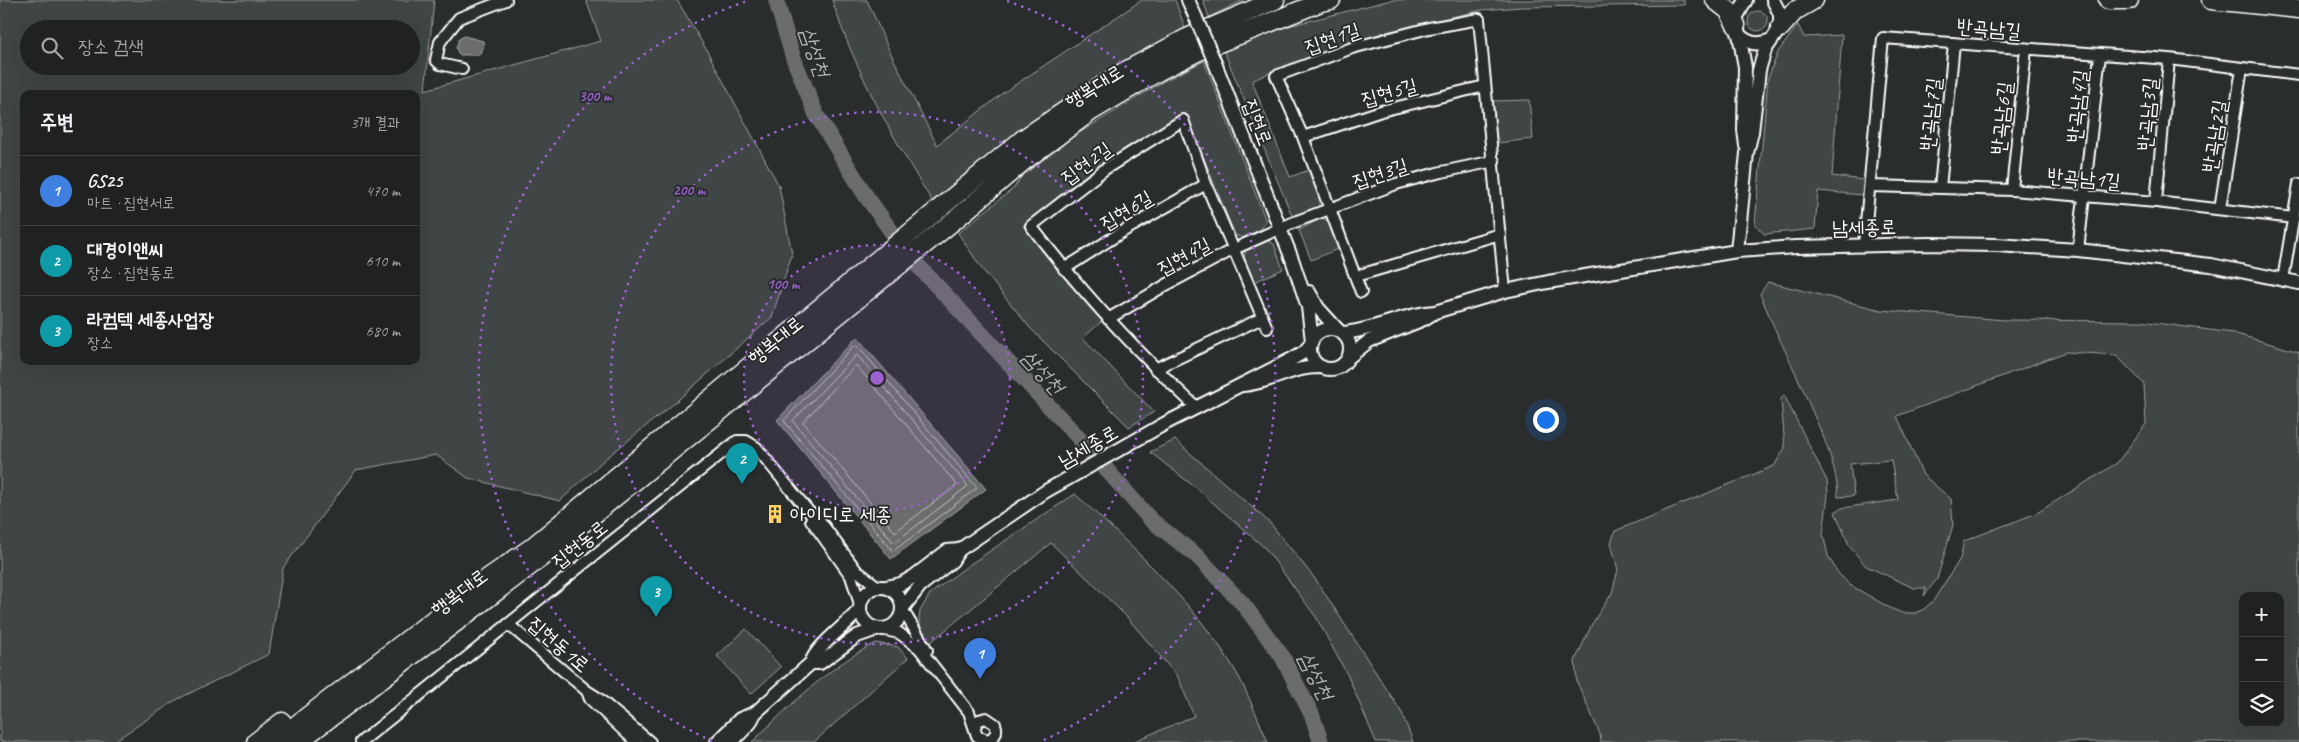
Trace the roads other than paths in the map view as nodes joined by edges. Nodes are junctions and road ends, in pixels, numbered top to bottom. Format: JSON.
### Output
{"nodes":[{"id":1,"x":506,"y":0,"type":"edge"},
{"id":2,"x":1188,"y":0,"type":"edge"},
{"id":3,"x":1275,"y":0,"type":"edge"},
{"id":4,"x":1330,"y":0,"type":"edge"},
{"id":5,"x":1715,"y":0,"type":"edge"},
{"id":6,"x":1746,"y":0,"type":"edge"},
{"id":7,"x":1773,"y":0,"type":"edge"},
{"id":8,"x":1814,"y":0,"type":"edge"},
{"id":9,"x":2108,"y":0,"type":"edge"},
{"id":10,"x":2129,"y":0,"type":"edge"},
{"id":11,"x":2211,"y":0,"type":"edge"},
{"id":12,"x":2299,"y":9,"type":"edge"},
{"id":13,"x":1737,"y":29,"type":"junction"},
{"id":14,"x":1775,"y":34,"type":"junction"},
{"id":15,"x":1954,"y":43,"type":"junction"},
{"id":16,"x":2026,"y":49,"type":"junction"},
{"id":17,"x":2100,"y":55,"type":"junction"},
{"id":18,"x":2169,"y":59,"type":"junction"},
{"id":19,"x":2242,"y":68,"type":"junction"},
{"id":20,"x":462,"y":69,"type":"dead end"},
{"id":21,"x":2299,"y":75,"type":"edge"},
{"id":22,"x":1485,"y":86,"type":"junction"},
{"id":23,"x":1302,"y":137,"type":"junction"},
{"id":24,"x":1747,"y":153,"type":"junction"},
{"id":25,"x":1494,"y":161,"type":"junction"},
{"id":26,"x":1206,"y":184,"type":"junction"},
{"id":27,"x":2299,"y":184,"type":"edge"},
{"id":28,"x":1871,"y":186,"type":"junction"},
{"id":29,"x":1940,"y":188,"type":"junction"},
{"id":30,"x":2012,"y":190,"type":"junction"},
{"id":31,"x":2085,"y":196,"type":"junction"},
{"id":32,"x":2156,"y":202,"type":"junction"},
{"id":33,"x":1330,"y":209,"type":"junction"},
{"id":34,"x":2220,"y":209,"type":"junction"},
{"id":35,"x":2294,"y":218,"type":"junction"},
{"id":36,"x":1280,"y":228,"type":"junction"},
{"id":37,"x":1500,"y":234,"type":"junction"},
{"id":38,"x":1864,"y":245,"type":"junction"},
{"id":39,"x":1234,"y":249,"type":"junction"},
{"id":40,"x":2078,"y":250,"type":"junction"},
{"id":41,"x":1737,"y":251,"type":"junction"},
{"id":42,"x":1292,"y":259,"type":"junction"},
{"id":43,"x":1064,"y":269,"type":"junction"},
{"id":44,"x":1356,"y":276,"type":"junction"},
{"id":45,"x":2283,"y":280,"type":"junction"},
{"id":46,"x":2299,"y":283,"type":"edge"},
{"id":47,"x":1505,"y":291,"type":"junction"},
{"id":48,"x":1361,"y":292,"type":"dead end"},
{"id":49,"x":1435,"y":312,"type":"junction"},
{"id":50,"x":1262,"y":318,"type":"junction"},
{"id":51,"x":1108,"y":319,"type":"junction"},
{"id":52,"x":1267,"y":328,"type":"dead end"},
{"id":53,"x":1340,"y":332,"type":"junction"},
{"id":54,"x":1311,"y":343,"type":"junction"},
{"id":55,"x":1349,"y":357,"type":"junction"},
{"id":56,"x":1322,"y":367,"type":"junction"},
{"id":57,"x":1155,"y":369,"type":"junction"},
{"id":58,"x":1242,"y":385,"type":"junction"},
{"id":59,"x":1196,"y":407,"type":"junction"},
{"id":60,"x":809,"y":512,"type":"junction"},
{"id":61,"x":959,"y":550,"type":"junction"},
{"id":62,"x":494,"y":583,"type":"junction"},
{"id":63,"x":882,"y":587,"type":"junction"},
{"id":64,"x":860,"y":606,"type":"junction"},
{"id":65,"x":902,"y":609,"type":"junction"},
{"id":66,"x":508,"y":624,"type":"junction"},
{"id":67,"x":879,"y":629,"type":"junction"},
{"id":68,"x":811,"y":663,"type":"junction"},
{"id":69,"x":587,"y":692,"type":"junction"},
{"id":70,"x":755,"y":713,"type":"junction"},
{"id":71,"x":979,"y":722,"type":"junction"},
{"id":72,"x":997,"y":738,"type":"edge"},
{"id":73,"x":986,"y":741,"type":"edge"},
{"id":74,"x":256,"y":742,"type":"edge"},
{"id":75,"x":274,"y":742,"type":"edge"},
{"id":76,"x":298,"y":742,"type":"edge"},
{"id":77,"x":313,"y":742,"type":"edge"},
{"id":78,"x":361,"y":742,"type":"edge"},
{"id":79,"x":636,"y":742,"type":"edge"},
{"id":80,"x":650,"y":742,"type":"edge"},
{"id":81,"x":717,"y":742,"type":"edge"},
{"id":82,"x":732,"y":742,"type":"edge"}],
"edges":[{"from":1,"to":20,"type":"street"},
{"from":2,"to":36,"type":"street","name":"집현로","bridge":true},
{"from":3,"to":62,"type":"highway","name":"행복대로"},
{"from":4,"to":62,"type":"highway","name":"행복대로"},
{"from":5,"to":13,"type":"highway"},
{"from":6,"to":13,"type":"street"},
{"from":7,"to":14,"type":"street"},
{"from":8,"to":14,"type":"highway"},
{"from":9,"to":10,"type":"highway"},
{"from":11,"to":12,"type":"highway"},
{"from":13,"to":14,"type":"street"},
{"from":13,"to":24,"type":"street"},
{"from":14,"to":24,"type":"street"},
{"from":15,"to":16,"type":"street","name":"반곡남길"},
{"from":15,"to":28,"type":"street","name":"반곡남길"},
{"from":15,"to":29,"type":"street","name":"반곡남7길"},
{"from":16,"to":17,"type":"street","name":"반곡남길"},
{"from":16,"to":30,"type":"street","name":"반곡남6길"},
{"from":17,"to":18,"type":"street","name":"반곡남길"},
{"from":17,"to":31,"type":"street","name":"반곡남4길"},
{"from":18,"to":19,"type":"street","name":"반곡남길"},
{"from":18,"to":32,"type":"street","name":"반곡남3길"},
{"from":19,"to":21,"type":"street","name":"반곡남길"},
{"from":19,"to":34,"type":"street","name":"반곡남2길"},
{"from":22,"to":23,"type":"street","name":"집현5길"},
{"from":22,"to":23,"type":"street","name":"집현1길"},
{"from":22,"to":25,"type":"street","name":"집현1길"},
{"from":23,"to":33,"type":"street","name":"집현1길"},
{"from":24,"to":41,"type":"street"},
{"from":25,"to":33,"type":"street","name":"집현3길"},
{"from":25,"to":37,"type":"street","name":"집현1길"},
{"from":26,"to":39,"type":"street","name":"집현2길"},
{"from":26,"to":43,"type":"street","name":"집현6길"},
{"from":26,"to":43,"type":"street","name":"집현2길"},
{"from":27,"to":35,"type":"street"},
{"from":28,"to":29,"type":"street","name":"반곡남1길"},
{"from":28,"to":38,"type":"street","name":"반곡남길"},
{"from":29,"to":30,"type":"street","name":"반곡남1길"},
{"from":30,"to":31,"type":"street","name":"반곡남1길"},
{"from":31,"to":32,"type":"street","name":"반곡남1길"},
{"from":31,"to":40,"type":"street","name":"반곡남4길"},
{"from":32,"to":34,"type":"street","name":"반곡남1길"},
{"from":33,"to":36,"type":"street","name":"집현3길"},
{"from":33,"to":44,"type":"street","name":"집현1길"},
{"from":34,"to":35,"type":"street","name":"반곡남1길"},
{"from":35,"to":45,"type":"street"},
{"from":36,"to":39,"type":"street","name":"집현4길"},
{"from":36,"to":42,"type":"street","name":"집현로"},
{"from":37,"to":44,"type":"street"},
{"from":37,"to":47,"type":"street","name":"집현1길"},
{"from":38,"to":40,"type":"street","name":"남세종로"},
{"from":38,"to":41,"type":"street","name":"남세종로"},
{"from":39,"to":50,"type":"street","name":"집현2길"},
{"from":39,"to":51,"type":"street","name":"집현4길"},
{"from":40,"to":45,"type":"street","name":"남세종로"},
{"from":41,"to":47,"type":"street","name":"남세종로"},
{"from":42,"to":53,"type":"street","name":"집현로"},
{"from":42,"to":54,"type":"street","name":"집현로"},
{"from":43,"to":51,"type":"street","name":"집현2길"},
{"from":44,"to":48,"type":"street","name":"집현1길"},
{"from":45,"to":46,"type":"street","name":"남세종로"},
{"from":47,"to":49,"type":"street","name":"남세종로"},
{"from":49,"to":53,"type":"street","name":"남세종로"},
{"from":49,"to":55,"type":"street","name":"남세종로"},
{"from":50,"to":52,"type":"street","name":"집현2길"},
{"from":50,"to":57,"type":"street"},
{"from":51,"to":57,"type":"street","name":"집현2길"},
{"from":53,"to":54,"type":"street"},
{"from":53,"to":55,"type":"street"},
{"from":54,"to":56,"type":"street"},
{"from":54,"to":58,"type":"street","name":"남세종로"},
{"from":55,"to":56,"type":"street"},
{"from":56,"to":58,"type":"street","name":"남세종로"},
{"from":57,"to":59,"type":"street","name":"집현2길"},
{"from":58,"to":59,"type":"street","name":"남세종로"},
{"from":59,"to":61,"type":"street","name":"남세종로"},
{"from":60,"to":63,"type":"street","name":"집현동로"},
{"from":60,"to":64,"type":"street","name":"집현동로"},
{"from":60,"to":66,"type":"street","name":"집현동로"},
{"from":61,"to":63,"type":"street","name":"남세종로"},
{"from":61,"to":65,"type":"street","name":"남세종로"},
{"from":62,"to":74,"type":"highway"},
{"from":62,"to":75,"type":"highway","name":"행복대로"},
{"from":62,"to":76,"type":"highway","name":"행복대로"},
{"from":62,"to":77,"type":"highway"},
{"from":63,"to":64,"type":"street"},
{"from":63,"to":65,"type":"street"},
{"from":64,"to":67,"type":"street"},
{"from":64,"to":68,"type":"street"},
{"from":65,"to":67,"type":"street"},
{"from":65,"to":71,"type":"street"},
{"from":66,"to":69,"type":"street","name":"집현동1로"},
{"from":66,"to":78,"type":"street","name":"집현동로"},
{"from":67,"to":68,"type":"street"},
{"from":67,"to":71,"type":"street"},
{"from":68,"to":70,"type":"street"},
{"from":69,"to":79,"type":"street","name":"집현동1로"},
{"from":69,"to":80,"type":"street","name":"집현동1로"},
{"from":70,"to":81,"type":"street"},
{"from":70,"to":82,"type":"street"},
{"from":71,"to":72,"type":"street"},
{"from":71,"to":73,"type":"street"},
{"from":72,"to":73,"type":"street"}]}
